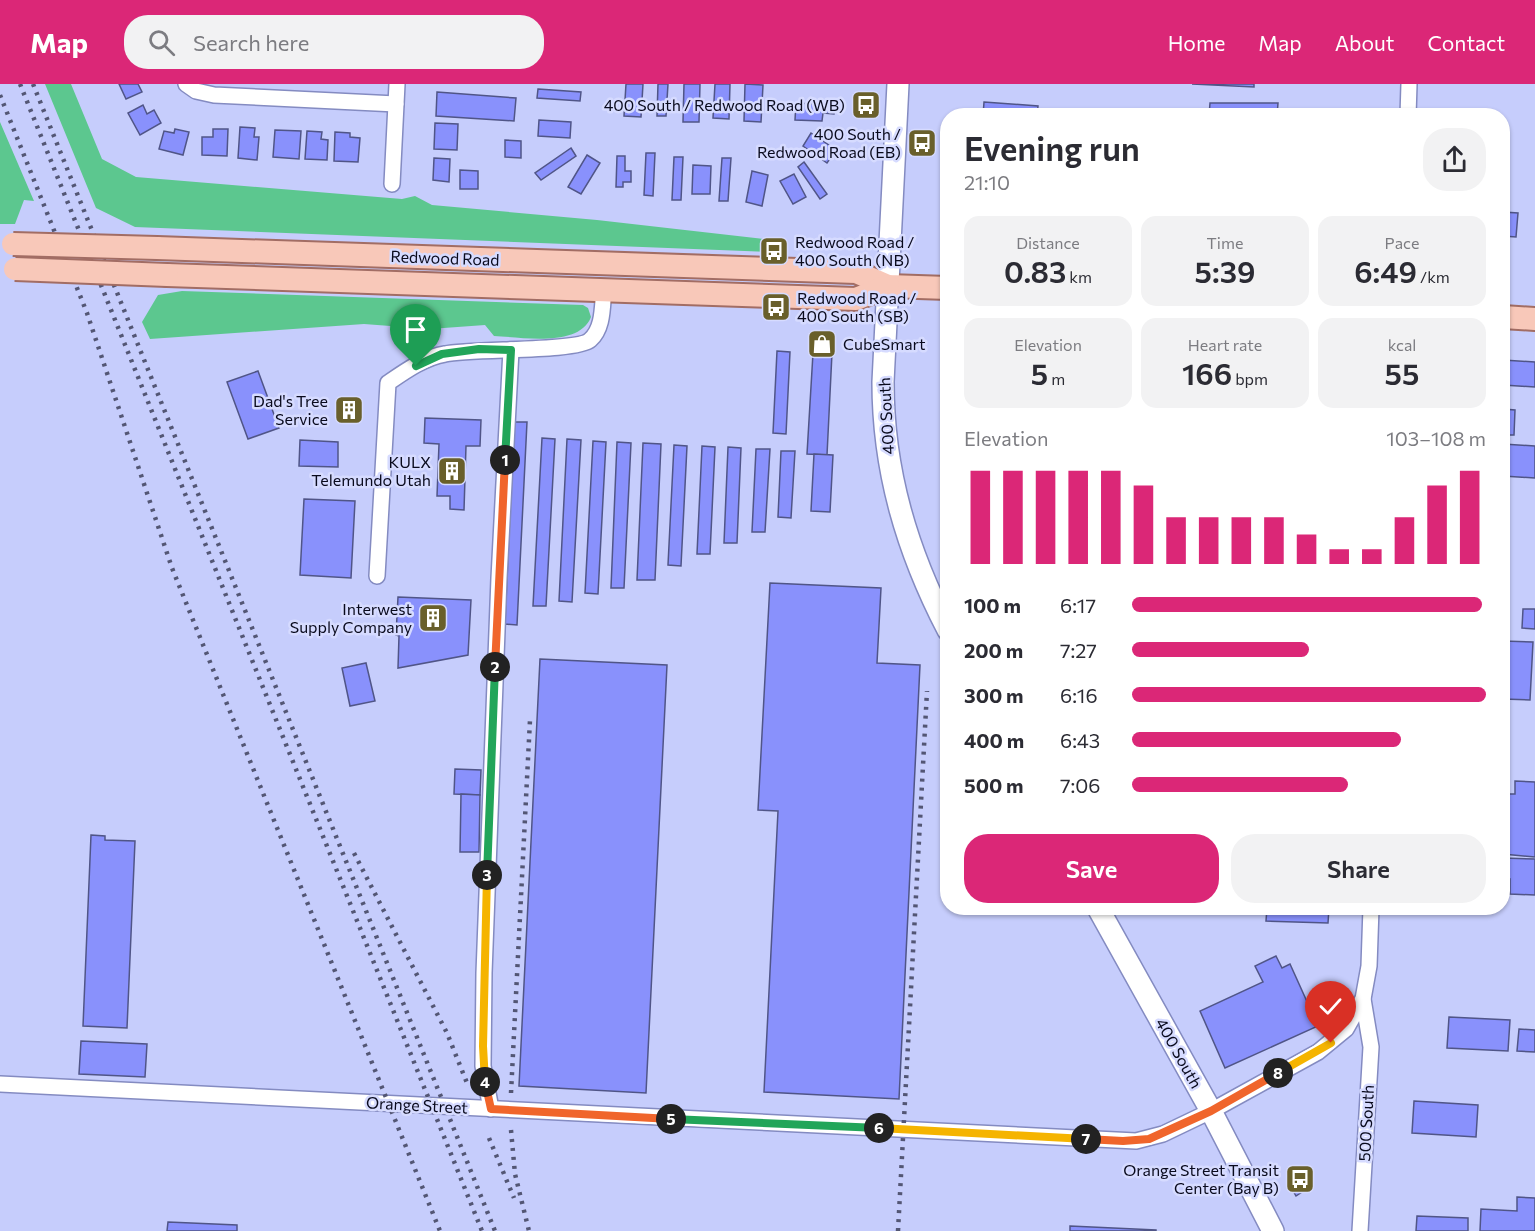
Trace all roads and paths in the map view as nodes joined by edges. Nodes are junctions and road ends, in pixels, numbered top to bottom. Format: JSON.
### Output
{"nodes":[{"id":1,"x":186,"y":84,"type":"edge"},
{"id":2,"x":397,"y":84,"type":"edge"},
{"id":3,"x":898,"y":84,"type":"edge"},
{"id":4,"x":1409,"y":84,"type":"edge"},
{"id":5,"x":396,"y":104,"type":"junction"},
{"id":6,"x":1408,"y":108,"type":"edge"},
{"id":7,"x":392,"y":184,"type":"dead end"},
{"id":8,"x":6,"y":243,"type":"edge"},
{"id":9,"x":8,"y":269,"type":"edge"},
{"id":10,"x":888,"y":286,"type":"junction"},
{"id":11,"x":604,"y":288,"type":"junction"},
{"id":12,"x":940,"y":288,"type":"edge"},
{"id":13,"x":1510,"y":317,"type":"edge"},
{"id":14,"x":1535,"y":319,"type":"edge"},
{"id":15,"x":511,"y":350,"type":"junction"},
{"id":16,"x":377,"y":576,"type":"dead end"},
{"id":17,"x":940,"y":613,"type":"edge"},
{"id":18,"x":1102,"y":915,"type":"edge"},
{"id":19,"x":1371,"y":915,"type":"edge"},
{"id":20,"x":1363,"y":999,"type":"junction"},
{"id":21,"x":0,"y":1084,"type":"edge"},
{"id":22,"x":491,"y":1109,"type":"junction"},
{"id":23,"x":1211,"y":1111,"type":"junction"},
{"id":24,"x":1273,"y":1231,"type":"edge"},
{"id":25,"x":1360,"y":1231,"type":"edge"}],
"edges":[{"from":1,"to":5,"type":"street"},
{"from":2,"to":5,"type":"street"},
{"from":3,"to":10,"type":"street","name":"400 South"},
{"from":4,"to":6,"type":"street"},
{"from":5,"to":7,"type":"street"},
{"from":8,"to":10,"type":"main road","name":"Redwood Road","bridge":true},
{"from":9,"to":11,"type":"main road","name":"Redwood Road","bridge":true},
{"from":10,"to":11,"type":"main road","name":"Redwood Road"},
{"from":10,"to":12,"type":"main road","name":"Redwood Road"},
{"from":10,"to":17,"type":"street","name":"400 South"},
{"from":11,"to":15,"type":"street"},
{"from":13,"to":14,"type":"main road"},
{"from":15,"to":16,"type":"street"},
{"from":15,"to":22,"type":"street"},
{"from":18,"to":23,"type":"street","name":"400 South"},
{"from":19,"to":20,"type":"street","name":"500 South"},
{"from":20,"to":23,"type":"street","name":"Orange Street"},
{"from":20,"to":25,"type":"street","name":"500 South"},
{"from":21,"to":22,"type":"street","name":"Orange Street"},
{"from":22,"to":23,"type":"street","name":"Orange Street"},
{"from":23,"to":24,"type":"street","name":"400 South"}]}
